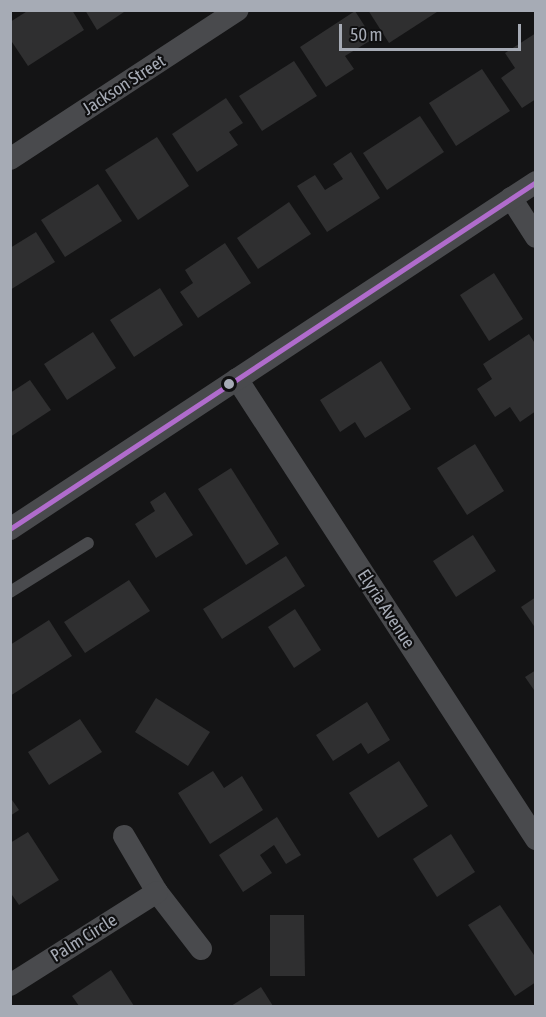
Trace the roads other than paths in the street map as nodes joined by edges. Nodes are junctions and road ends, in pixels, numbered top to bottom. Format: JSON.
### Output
{"nodes":[{"id":1,"x":238,"y":10,"type":"edge"},
{"id":2,"x":10,"y":159,"type":"edge"},
{"id":3,"x":536,"y":182,"type":"edge"},
{"id":4,"x":511,"y":198,"type":"junction"},
{"id":5,"x":536,"y":237,"type":"edge"},
{"id":6,"x":237,"y":379,"type":"junction"},
{"id":7,"x":10,"y":529,"type":"edge"},
{"id":8,"x":88,"y":543,"type":"dead end"},
{"id":9,"x":10,"y":592,"type":"edge"},
{"id":10,"x":124,"y":836,"type":"dead end"},
{"id":11,"x":536,"y":839,"type":"edge"},
{"id":12,"x":157,"y":892,"type":"junction"},
{"id":13,"x":201,"y":949,"type":"dead end"},
{"id":14,"x":10,"y":985,"type":"edge"}],
"edges":[{"from":1,"to":2,"type":"street","name":"Jackson Street"},
{"from":3,"to":4,"type":"street"},
{"from":4,"to":5,"type":"street"},
{"from":4,"to":6,"type":"street"},
{"from":6,"to":7,"type":"street"},
{"from":6,"to":11,"type":"street","name":"Elyria Avenue"},
{"from":8,"to":9,"type":"lane"},
{"from":10,"to":12,"type":"street"},
{"from":12,"to":13,"type":"street"},
{"from":12,"to":14,"type":"street","name":"Palm Circle"}]}
